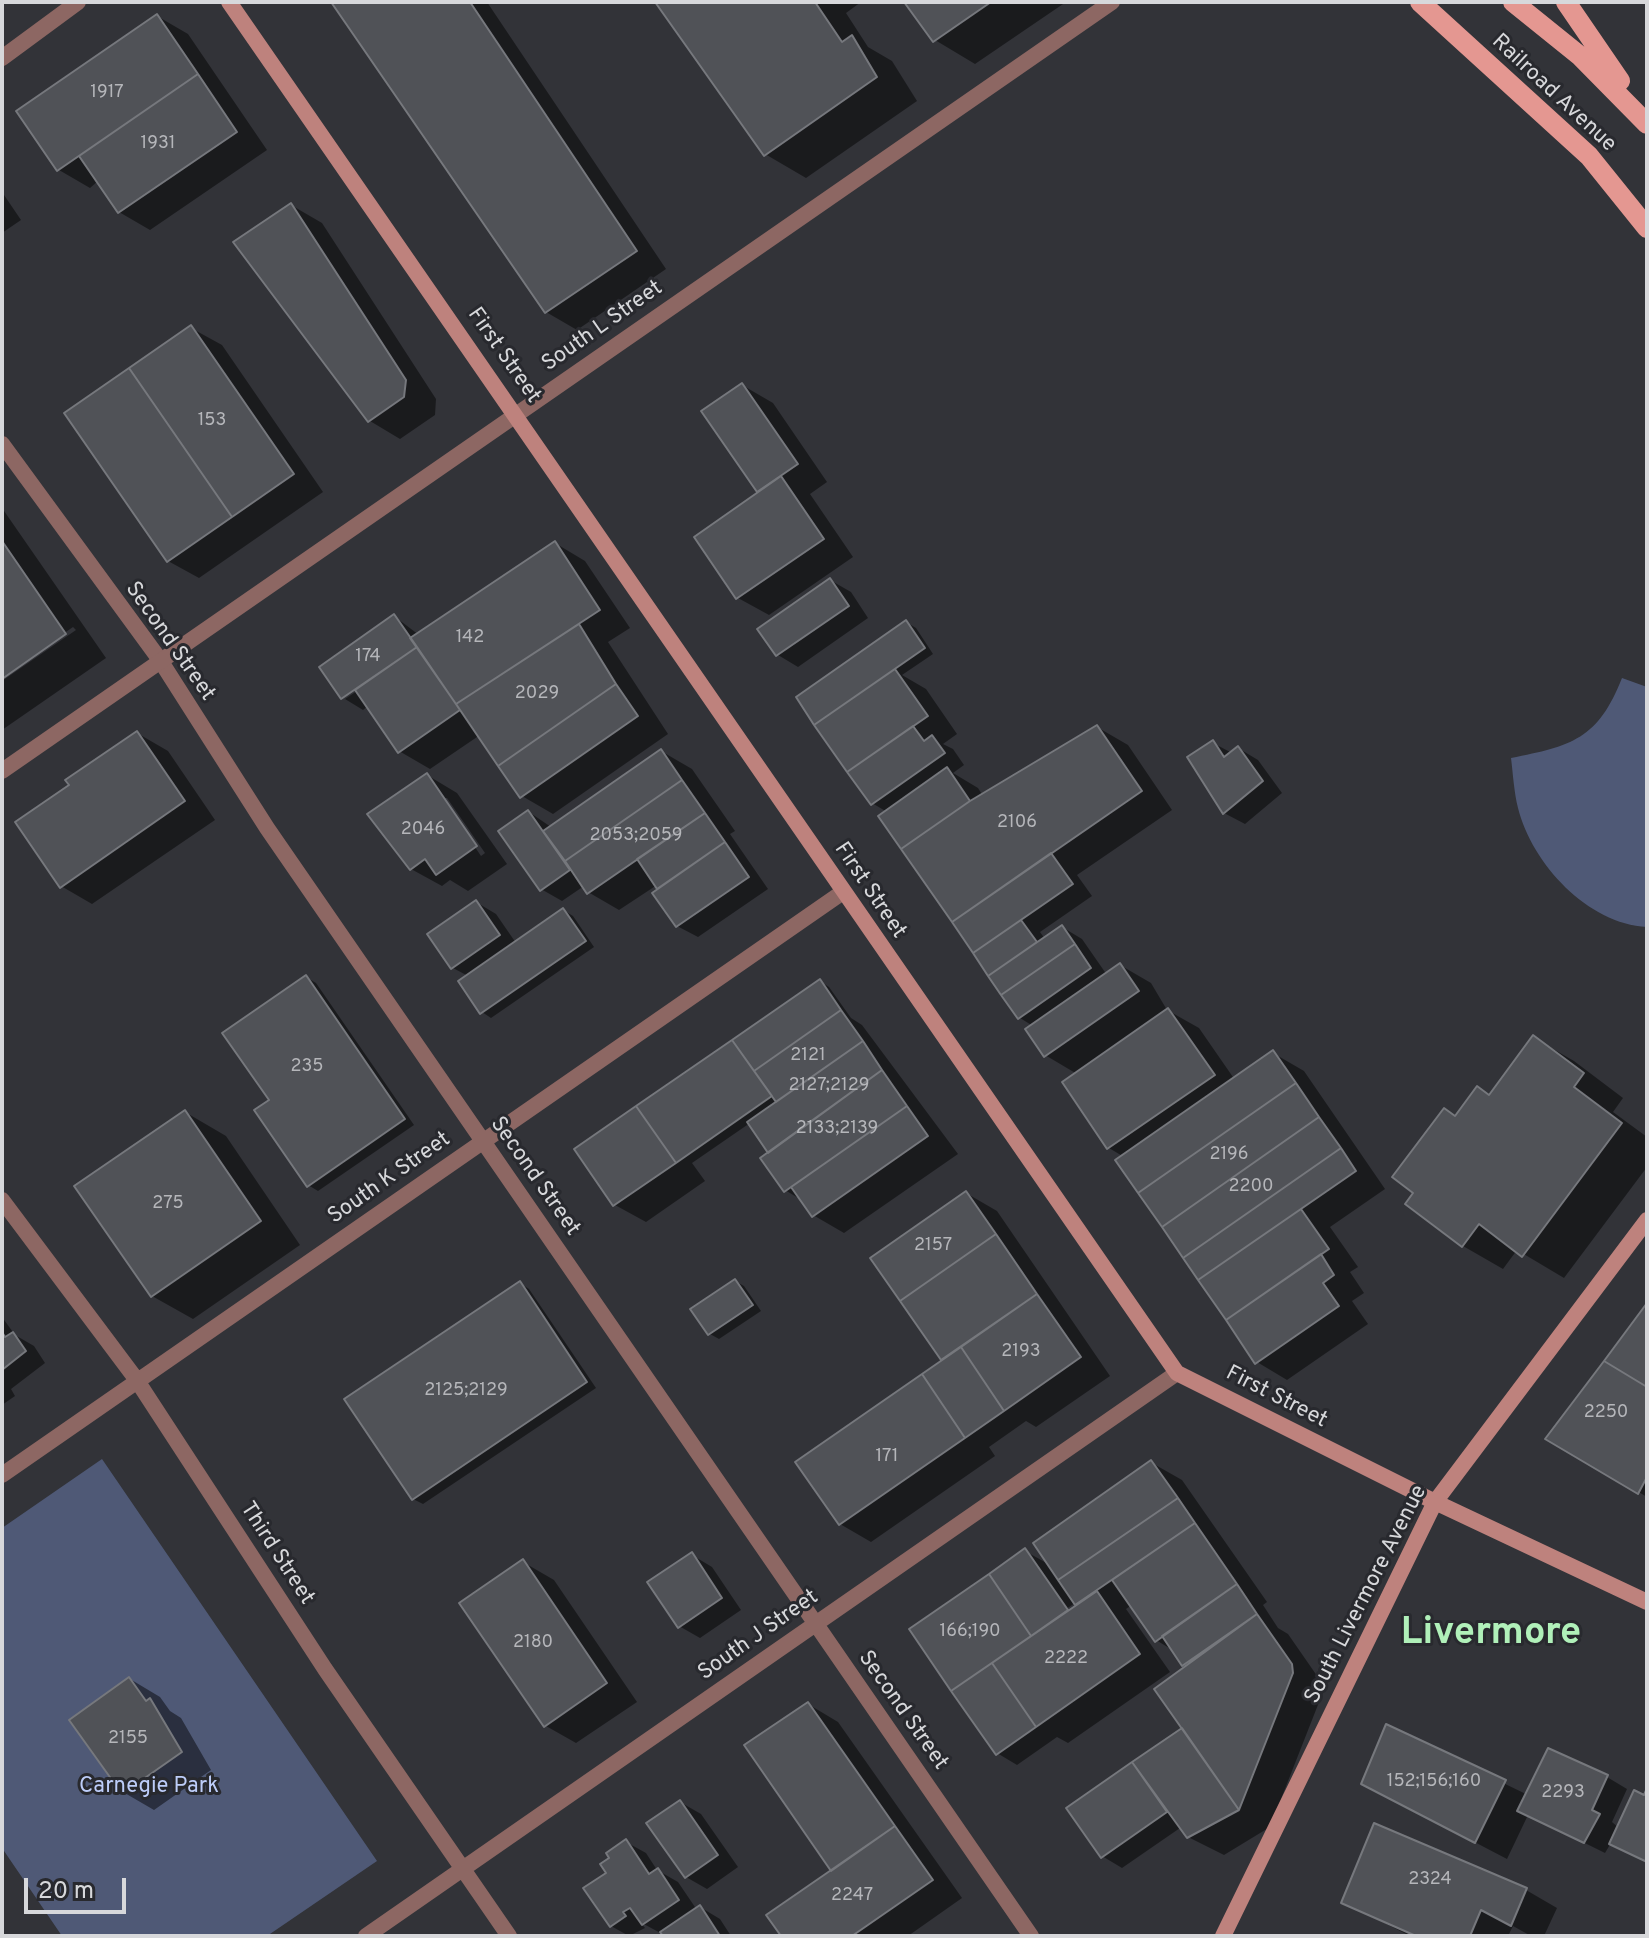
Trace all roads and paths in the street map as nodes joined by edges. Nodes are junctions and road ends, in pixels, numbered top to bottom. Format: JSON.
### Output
{"nodes":[{"id":1,"x":78,"y":2,"type":"edge"},
{"id":2,"x":229,"y":2,"type":"edge"},
{"id":3,"x":1112,"y":2,"type":"edge"},
{"id":4,"x":1420,"y":2,"type":"edge"},
{"id":5,"x":1513,"y":2,"type":"edge"},
{"id":6,"x":1566,"y":2,"type":"edge"},
{"id":7,"x":2,"y":58,"type":"edge"},
{"id":8,"x":1647,"y":122,"type":"edge"},
{"id":9,"x":1647,"y":228,"type":"edge"},
{"id":10,"x":517,"y":414,"type":"junction"},
{"id":11,"x":2,"y":444,"type":"edge"},
{"id":12,"x":160,"y":660,"type":"junction"},
{"id":13,"x":2,"y":771,"type":"edge"},
{"id":14,"x":843,"y":892,"type":"junction"},
{"id":15,"x":483,"y":1142,"type":"junction"},
{"id":16,"x":2,"y":1200,"type":"edge"},
{"id":17,"x":1647,"y":1220,"type":"edge"},
{"id":18,"x":1177,"y":1373,"type":"junction"},
{"id":19,"x":136,"y":1379,"type":"junction"},
{"id":20,"x":2,"y":1475,"type":"edge"},
{"id":21,"x":1435,"y":1502,"type":"junction"},
{"id":22,"x":1647,"y":1602,"type":"edge"},
{"id":23,"x":815,"y":1624,"type":"junction"},
{"id":24,"x":463,"y":1868,"type":"junction"},
{"id":25,"x":366,"y":1936,"type":"edge"},
{"id":26,"x":509,"y":1936,"type":"edge"},
{"id":27,"x":1031,"y":1936,"type":"edge"},
{"id":28,"x":1223,"y":1936,"type":"edge"}],
"edges":[{"from":1,"to":7,"type":"street"},
{"from":2,"to":10,"type":"main road","name":"First Street"},
{"from":3,"to":10,"type":"street","name":"South L Street"},
{"from":4,"to":9,"type":"main road","name":"Railroad Avenue"},
{"from":5,"to":8,"type":"main road","name":"Railroad Avenue"},
{"from":6,"to":8,"type":"main road"},
{"from":10,"to":12,"type":"street","name":"South L Street"},
{"from":10,"to":14,"type":"main road","name":"First Street"},
{"from":11,"to":12,"type":"street","name":"Second Street"},
{"from":12,"to":13,"type":"street","name":"South L Street"},
{"from":12,"to":15,"type":"street","name":"Second Street"},
{"from":14,"to":15,"type":"street","name":"South K Street"},
{"from":14,"to":18,"type":"main road","name":"First Street"},
{"from":15,"to":19,"type":"street","name":"South K Street"},
{"from":15,"to":23,"type":"street","name":"Second Street"},
{"from":16,"to":19,"type":"street","name":"Third Street"},
{"from":17,"to":21,"type":"main road","name":"South Livermore Avenue"},
{"from":18,"to":21,"type":"main road","name":"First Street"},
{"from":18,"to":23,"type":"street","name":"South J Street"},
{"from":19,"to":20,"type":"street","name":"South K Street"},
{"from":19,"to":24,"type":"street","name":"Third Street"},
{"from":21,"to":22,"type":"main road","name":"First Street"},
{"from":21,"to":28,"type":"main road","name":"South Livermore Avenue"},
{"from":23,"to":24,"type":"street","name":"South J Street"},
{"from":23,"to":27,"type":"street","name":"Second Street"},
{"from":24,"to":25,"type":"street","name":"South J Street"},
{"from":24,"to":26,"type":"street","name":"Third Street"}]}
